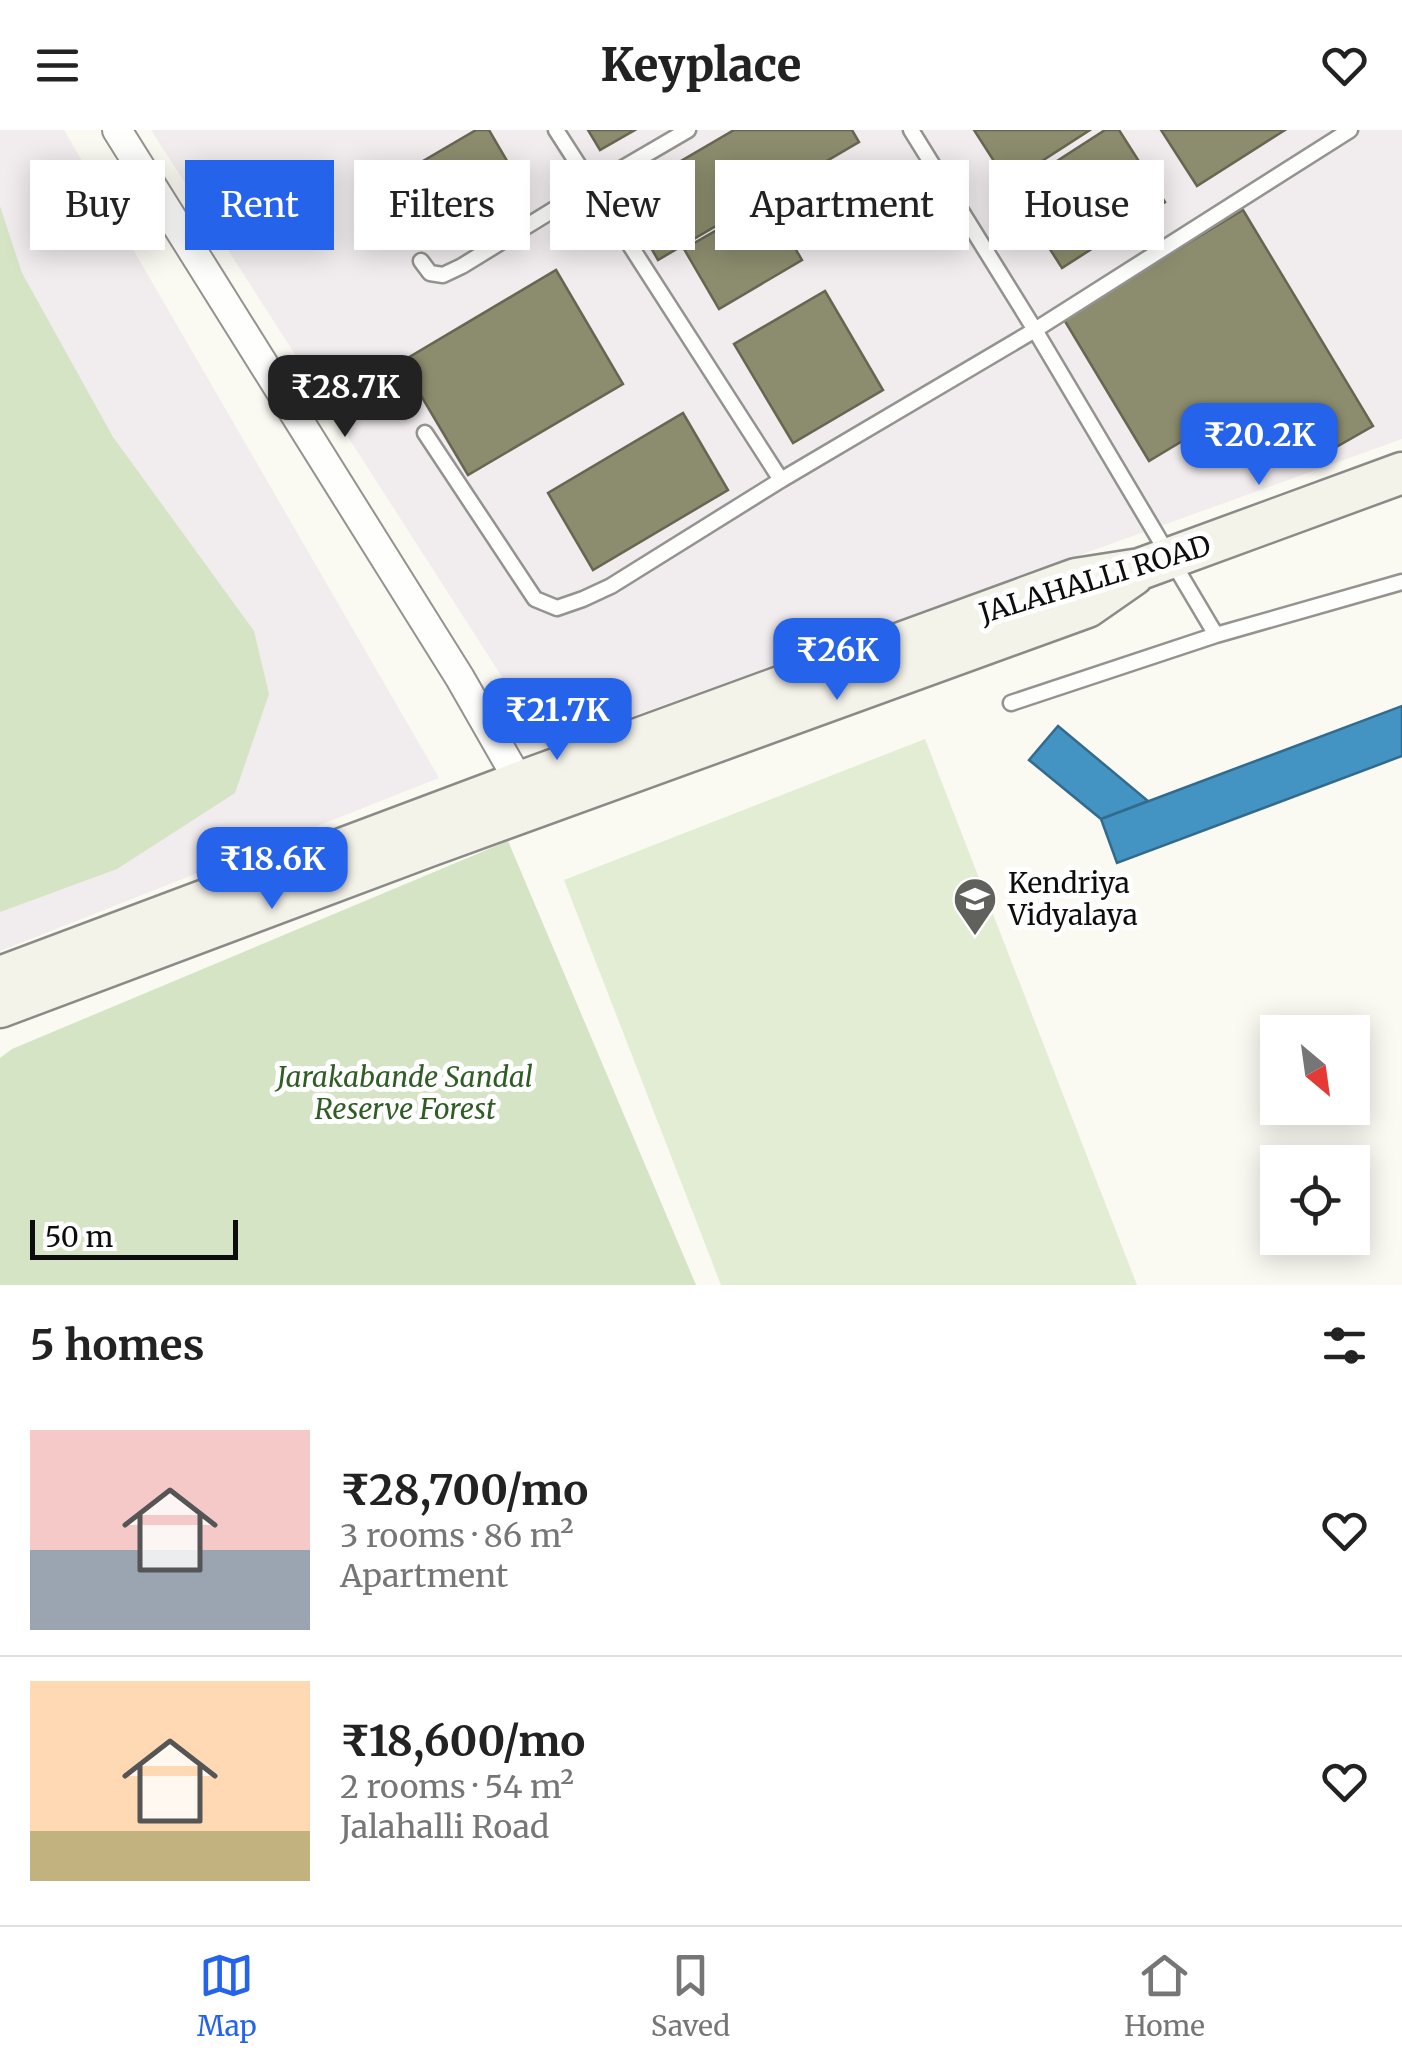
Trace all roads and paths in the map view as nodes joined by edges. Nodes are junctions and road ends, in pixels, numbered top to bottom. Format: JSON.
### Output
{"nodes":[{"id":1,"x":118,"y":130,"type":"edge"},
{"id":2,"x":556,"y":130,"type":"edge"},
{"id":3,"x":688,"y":130,"type":"edge"},
{"id":4,"x":911,"y":130,"type":"edge"},
{"id":5,"x":1350,"y":130,"type":"edge"},
{"id":6,"x":575,"y":160,"type":"edge"},
{"id":7,"x":637,"y":160,"type":"edge"},
{"id":8,"x":550,"y":212,"type":"edge"},
{"id":9,"x":633,"y":250,"type":"edge"},
{"id":10,"x":421,"y":261,"type":"dead end"},
{"id":11,"x":1035,"y":330,"type":"junction"},
{"id":12,"x":424,"y":434,"type":"dead end"},
{"id":13,"x":1402,"y":473,"type":"edge"},
{"id":14,"x":782,"y":480,"type":"junction"},
{"id":15,"x":1156,"y":563,"type":"junction"},
{"id":16,"x":1402,"y":582,"type":"edge"},
{"id":17,"x":1216,"y":635,"type":"junction"},
{"id":18,"x":1011,"y":703,"type":"dead end"},
{"id":19,"x":527,"y":795,"type":"junction"},
{"id":20,"x":0,"y":977,"type":"edge"},
{"id":21,"x":0,"y":1007,"type":"edge"}],
"edges":[{"from":1,"to":19,"type":"street"},
{"from":2,"to":6,"type":"lane"},
{"from":3,"to":7,"type":"lane"},
{"from":4,"to":11,"type":"lane"},
{"from":5,"to":11,"type":"lane"},
{"from":8,"to":10,"type":"lane"},
{"from":9,"to":14,"type":"lane"},
{"from":11,"to":14,"type":"lane"},
{"from":11,"to":15,"type":"lane"},
{"from":12,"to":14,"type":"lane"},
{"from":13,"to":15,"type":"main road","name":"JALAHALLI ROAD"},
{"from":15,"to":17,"type":"lane"},
{"from":15,"to":19,"type":"main road","name":"JALAHALLI ROAD"},
{"from":16,"to":17,"type":"lane"},
{"from":17,"to":18,"type":"lane"},
{"from":19,"to":20,"type":"main road","name":"JALAHALLI ROAD"},
{"from":19,"to":21,"type":"main road"}]}
